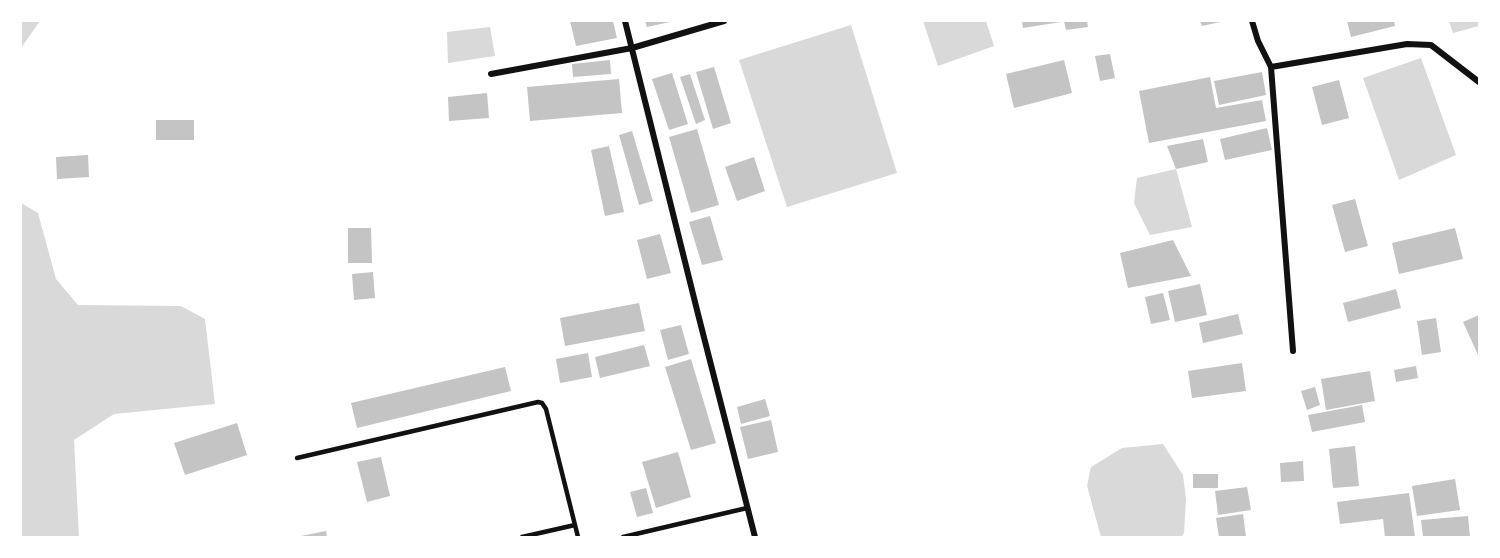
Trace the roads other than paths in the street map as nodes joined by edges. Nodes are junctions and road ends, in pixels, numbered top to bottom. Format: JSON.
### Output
{"nodes":[{"id":1,"x":625,"y":21,"type":"edge"},
{"id":2,"x":724,"y":21,"type":"edge"},
{"id":3,"x":1252,"y":21,"type":"edge"},
{"id":4,"x":632,"y":48,"type":"junction"},
{"id":5,"x":1271,"y":67,"type":"junction"},
{"id":6,"x":491,"y":74,"type":"dead end"},
{"id":7,"x":1479,"y":82,"type":"edge"},
{"id":8,"x":1293,"y":351,"type":"dead end"},
{"id":9,"x":297,"y":458,"type":"dead end"},
{"id":10,"x":747,"y":508,"type":"junction"},
{"id":11,"x":575,"y":525,"type":"junction"},
{"id":12,"x":522,"y":537,"type":"edge"},
{"id":13,"x":578,"y":537,"type":"edge"},
{"id":14,"x":622,"y":537,"type":"edge"},
{"id":15,"x":755,"y":537,"type":"edge"}],
"edges":[{"from":1,"to":4,"type":"street"},
{"from":2,"to":4,"type":"street"},
{"from":3,"to":5,"type":"street"},
{"from":4,"to":6,"type":"street"},
{"from":4,"to":10,"type":"street"},
{"from":5,"to":7,"type":"street"},
{"from":5,"to":8,"type":"street"},
{"from":9,"to":11,"type":"lane"},
{"from":10,"to":14,"type":"lane"},
{"from":10,"to":15,"type":"street"},
{"from":11,"to":12,"type":"lane"},
{"from":11,"to":13,"type":"lane"}]}
